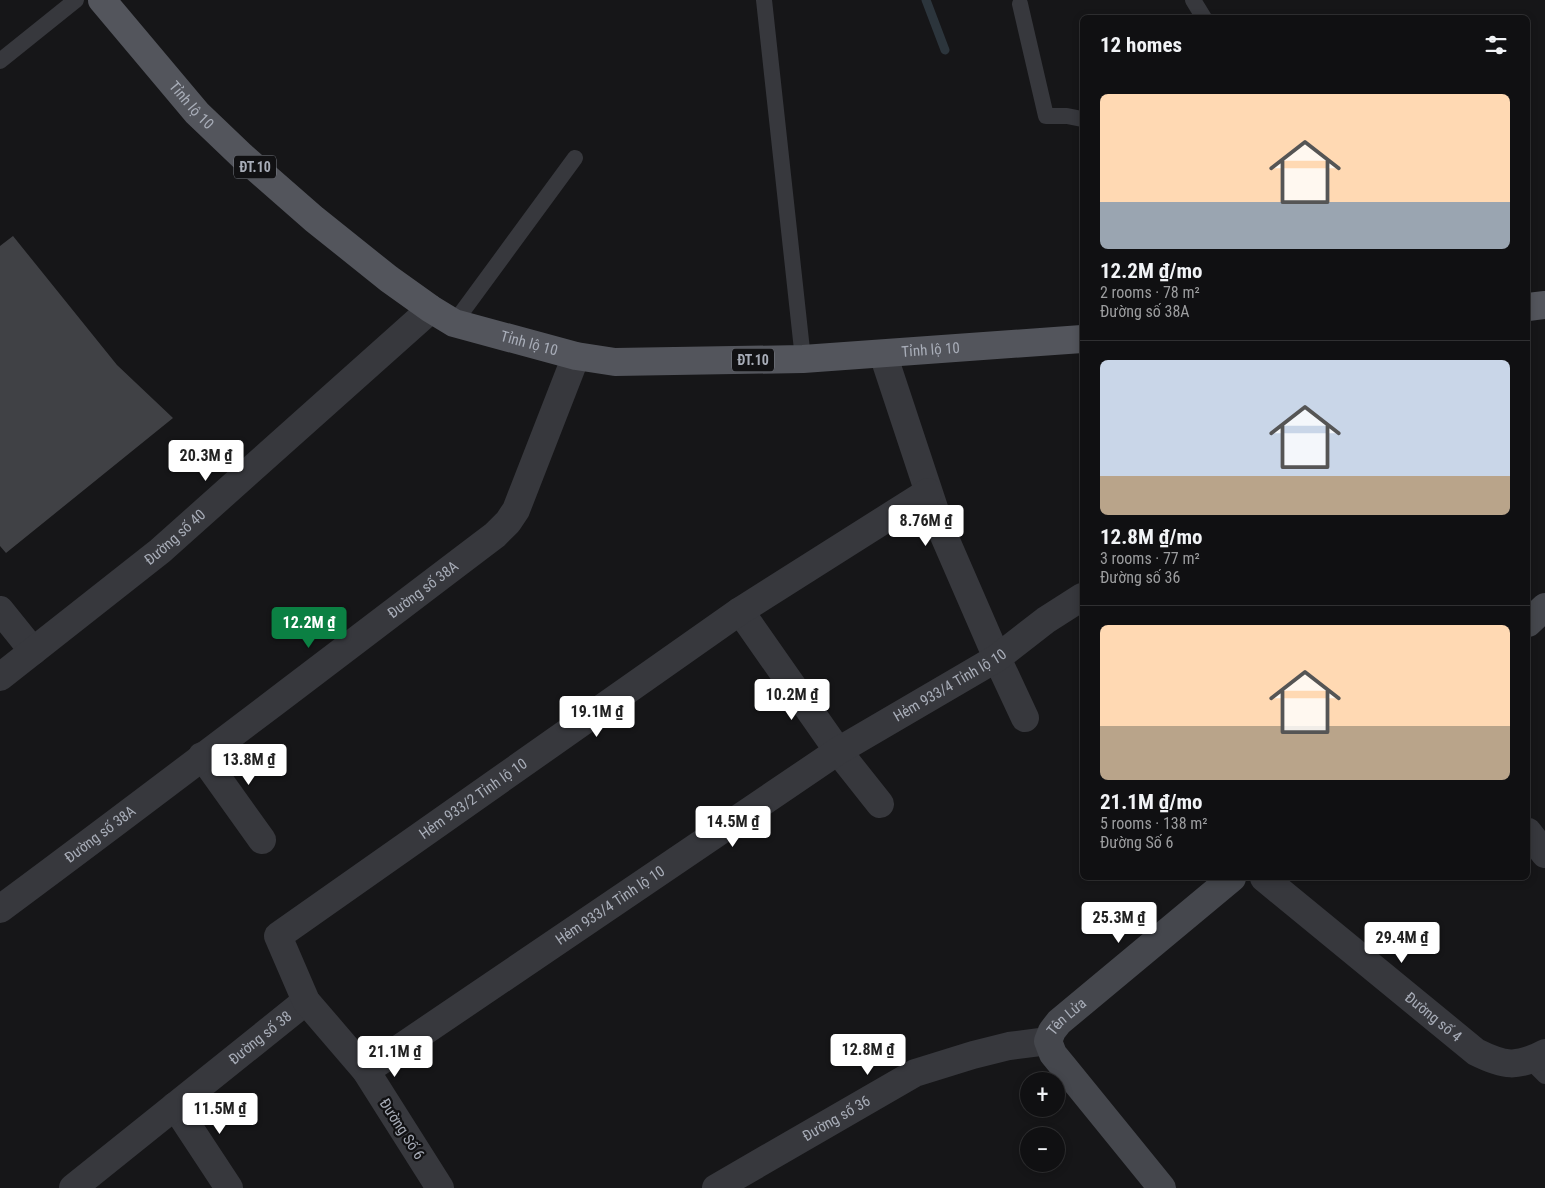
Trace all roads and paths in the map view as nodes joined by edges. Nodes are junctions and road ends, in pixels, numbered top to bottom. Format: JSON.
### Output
{"nodes":[{"id":1,"x":76,"y":0,"type":"edge"},
{"id":2,"x":102,"y":0,"type":"edge"},
{"id":3,"x":764,"y":0,"type":"edge"},
{"id":4,"x":1193,"y":0,"type":"edge"},
{"id":5,"x":1020,"y":4,"type":"dead end"},
{"id":6,"x":1202,"y":15,"type":"edge"},
{"id":7,"x":0,"y":61,"type":"edge"},
{"id":8,"x":1080,"y":119,"type":"edge"},
{"id":9,"x":575,"y":158,"type":"dead end"},
{"id":10,"x":1545,"y":305,"type":"edge"},
{"id":11,"x":1530,"y":307,"type":"edge"},
{"id":12,"x":443,"y":316,"type":"junction"},
{"id":13,"x":1080,"y":339,"type":"edge"},
{"id":14,"x":882,"y":354,"type":"junction"},
{"id":15,"x":576,"y":356,"type":"junction"},
{"id":16,"x":803,"y":359,"type":"junction"},
{"id":17,"x":928,"y":492,"type":"junction"},
{"id":18,"x":1080,"y":598,"type":"edge"},
{"id":19,"x":1545,"y":607,"type":"edge"},
{"id":20,"x":0,"y":610,"type":"edge"},
{"id":21,"x":740,"y":611,"type":"junction"},
{"id":22,"x":1530,"y":620,"type":"edge"},
{"id":23,"x":33,"y":651,"type":"junction"},
{"id":24,"x":997,"y":658,"type":"junction"},
{"id":25,"x":0,"y":677,"type":"edge"},
{"id":26,"x":1025,"y":718,"type":"dead end"},
{"id":27,"x":838,"y":751,"type":"junction"},
{"id":28,"x":202,"y":756,"type":"junction"},
{"id":29,"x":880,"y":804,"type":"dead end"},
{"id":30,"x":1530,"y":835,"type":"edge"},
{"id":31,"x":262,"y":840,"type":"dead end"},
{"id":32,"x":1545,"y":854,"type":"edge"},
{"id":33,"x":1230,"y":880,"type":"edge"},
{"id":34,"x":1266,"y":880,"type":"edge"},
{"id":35,"x":0,"y":909,"type":"edge"},
{"id":36,"x":306,"y":1001,"type":"junction"},
{"id":37,"x":1048,"y":1042,"type":"junction"},
{"id":38,"x":1540,"y":1063,"type":"edge"},
{"id":39,"x":366,"y":1071,"type":"junction"},
{"id":40,"x":176,"y":1106,"type":"junction"},
{"id":41,"x":73,"y":1188,"type":"edge"},
{"id":42,"x":229,"y":1188,"type":"edge"},
{"id":43,"x":440,"y":1188,"type":"edge"},
{"id":44,"x":716,"y":1188,"type":"edge"},
{"id":45,"x":1162,"y":1188,"type":"edge"}],
"edges":[{"from":1,"to":7,"type":"lane"},
{"from":2,"to":12,"type":"main road","name":"Tỉnh lộ 10","number":"ĐT.10"},
{"from":3,"to":16,"type":"lane"},
{"from":4,"to":6,"type":"lane"},
{"from":5,"to":8,"type":"lane"},
{"from":9,"to":12,"type":"lane"},
{"from":10,"to":11,"type":"main road"},
{"from":12,"to":15,"type":"main road","name":"Tỉnh lộ 10","number":"ĐT.10"},
{"from":12,"to":23,"type":"street","name":"Đường số 40"},
{"from":13,"to":14,"type":"main road","name":"Tỉnh lộ 10","number":"ĐT.10"},
{"from":14,"to":16,"type":"main road","name":"Tỉnh lộ 10","number":"ĐT.10"},
{"from":14,"to":17,"type":"street"},
{"from":15,"to":16,"type":"main road","name":"Tỉnh lộ 10","number":"ĐT.10"},
{"from":15,"to":28,"type":"street","name":"Đường số 38A"},
{"from":17,"to":21,"type":"street","name":"Hẻm 933/2 Tỉnh lộ 10"},
{"from":17,"to":24,"type":"street"},
{"from":18,"to":24,"type":"street","name":"Hẻm 933/4 Tỉnh lộ 10"},
{"from":19,"to":22,"type":"street"},
{"from":20,"to":23,"type":"street"},
{"from":21,"to":27,"type":"street"},
{"from":21,"to":36,"type":"street","name":"Hẻm 933/2 Tỉnh lộ 10"},
{"from":23,"to":25,"type":"street","name":"Đường số 40"},
{"from":24,"to":26,"type":"street"},
{"from":24,"to":27,"type":"street","name":"Hẻm 933/4 Tỉnh lộ 10"},
{"from":27,"to":29,"type":"street"},
{"from":27,"to":39,"type":"street","name":"Hẻm 933/4 Tỉnh lộ 10"},
{"from":28,"to":31,"type":"street"},
{"from":28,"to":35,"type":"street","name":"Đường số 38A"},
{"from":30,"to":32,"type":"street"},
{"from":33,"to":37,"type":"street","name":"Tên Lửa"},
{"from":34,"to":38,"type":"street","name":"Đường số 4"},
{"from":36,"to":39,"type":"street","name":"Đường Số 6"},
{"from":36,"to":40,"type":"street","name":"Đường số 38"},
{"from":37,"to":44,"type":"street","name":"Đường số 36"},
{"from":37,"to":45,"type":"street","name":"Tên Lửa"},
{"from":39,"to":43,"type":"street","name":"Đường Số 6"},
{"from":40,"to":41,"type":"street","name":"Đường số 38"},
{"from":40,"to":42,"type":"street"}]}
